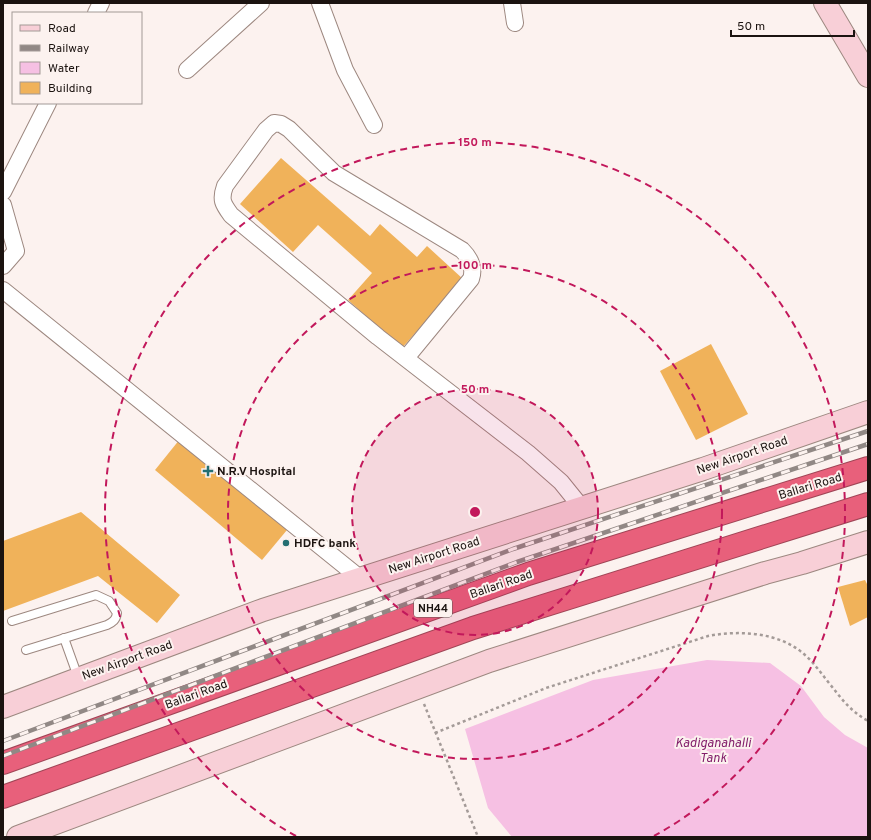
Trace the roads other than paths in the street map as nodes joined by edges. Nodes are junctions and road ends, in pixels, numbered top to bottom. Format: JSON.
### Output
{"nodes":[{"id":1,"x":101,"y":3,"type":"edge"},
{"id":2,"x":261,"y":3,"type":"edge"},
{"id":3,"x":320,"y":3,"type":"edge"},
{"id":4,"x":512,"y":3,"type":"edge"},
{"id":5,"x":825,"y":3,"type":"edge"},
{"id":6,"x":96,"y":12,"type":"edge"},
{"id":7,"x":515,"y":23,"type":"dead end"},
{"id":8,"x":187,"y":70,"type":"dead end"},
{"id":9,"x":868,"y":76,"type":"edge"},
{"id":10,"x":47,"y":104,"type":"edge"},
{"id":11,"x":374,"y":125,"type":"dead end"},
{"id":12,"x":3,"y":192,"type":"edge"},
{"id":13,"x":3,"y":205,"type":"edge"},
{"id":14,"x":3,"y":266,"type":"edge"},
{"id":15,"x":3,"y":290,"type":"edge"},
{"id":16,"x":406,"y":358,"type":"junction"},
{"id":17,"x":868,"y":412,"type":"edge"},
{"id":18,"x":868,"y":468,"type":"edge"},
{"id":19,"x":868,"y":504,"type":"edge"},
{"id":20,"x":582,"y":508,"type":"junction"},
{"id":21,"x":868,"y":542,"type":"edge"},
{"id":22,"x":361,"y":579,"type":"junction"},
{"id":23,"x":12,"y":621,"type":"dead end"},
{"id":24,"x":64,"y":638,"type":"junction"},
{"id":25,"x":26,"y":650,"type":"dead end"},
{"id":26,"x":78,"y":678,"type":"junction"},
{"id":27,"x":3,"y":707,"type":"edge"},
{"id":28,"x":3,"y":763,"type":"edge"},
{"id":29,"x":3,"y":797,"type":"edge"},
{"id":30,"x":18,"y":837,"type":"edge"}],
"edges":[{"from":1,"to":6,"type":"street"},
{"from":2,"to":8,"type":"street"},
{"from":3,"to":11,"type":"street"},
{"from":4,"to":7,"type":"street"},
{"from":5,"to":9,"type":"street"},
{"from":10,"to":12,"type":"street"},
{"from":13,"to":14,"type":"street"},
{"from":15,"to":22,"type":"street"},
{"from":16,"to":16,"type":"street"},
{"from":16,"to":20,"type":"street"},
{"from":17,"to":20,"type":"street","name":"New Airport Road"},
{"from":18,"to":28,"type":"highway","name":"Ballari Road","number":"NH44"},
{"from":19,"to":29,"type":"highway","number":"NH44"},
{"from":20,"to":22,"type":"street","name":"New Airport Road"},
{"from":21,"to":30,"type":"street"},
{"from":22,"to":26,"type":"street","name":"New Airport Road"},
{"from":23,"to":24,"type":"lane"},
{"from":24,"to":25,"type":"lane"},
{"from":24,"to":26,"type":"lane"},
{"from":26,"to":27,"type":"street","name":"New Airport Road"}]}
